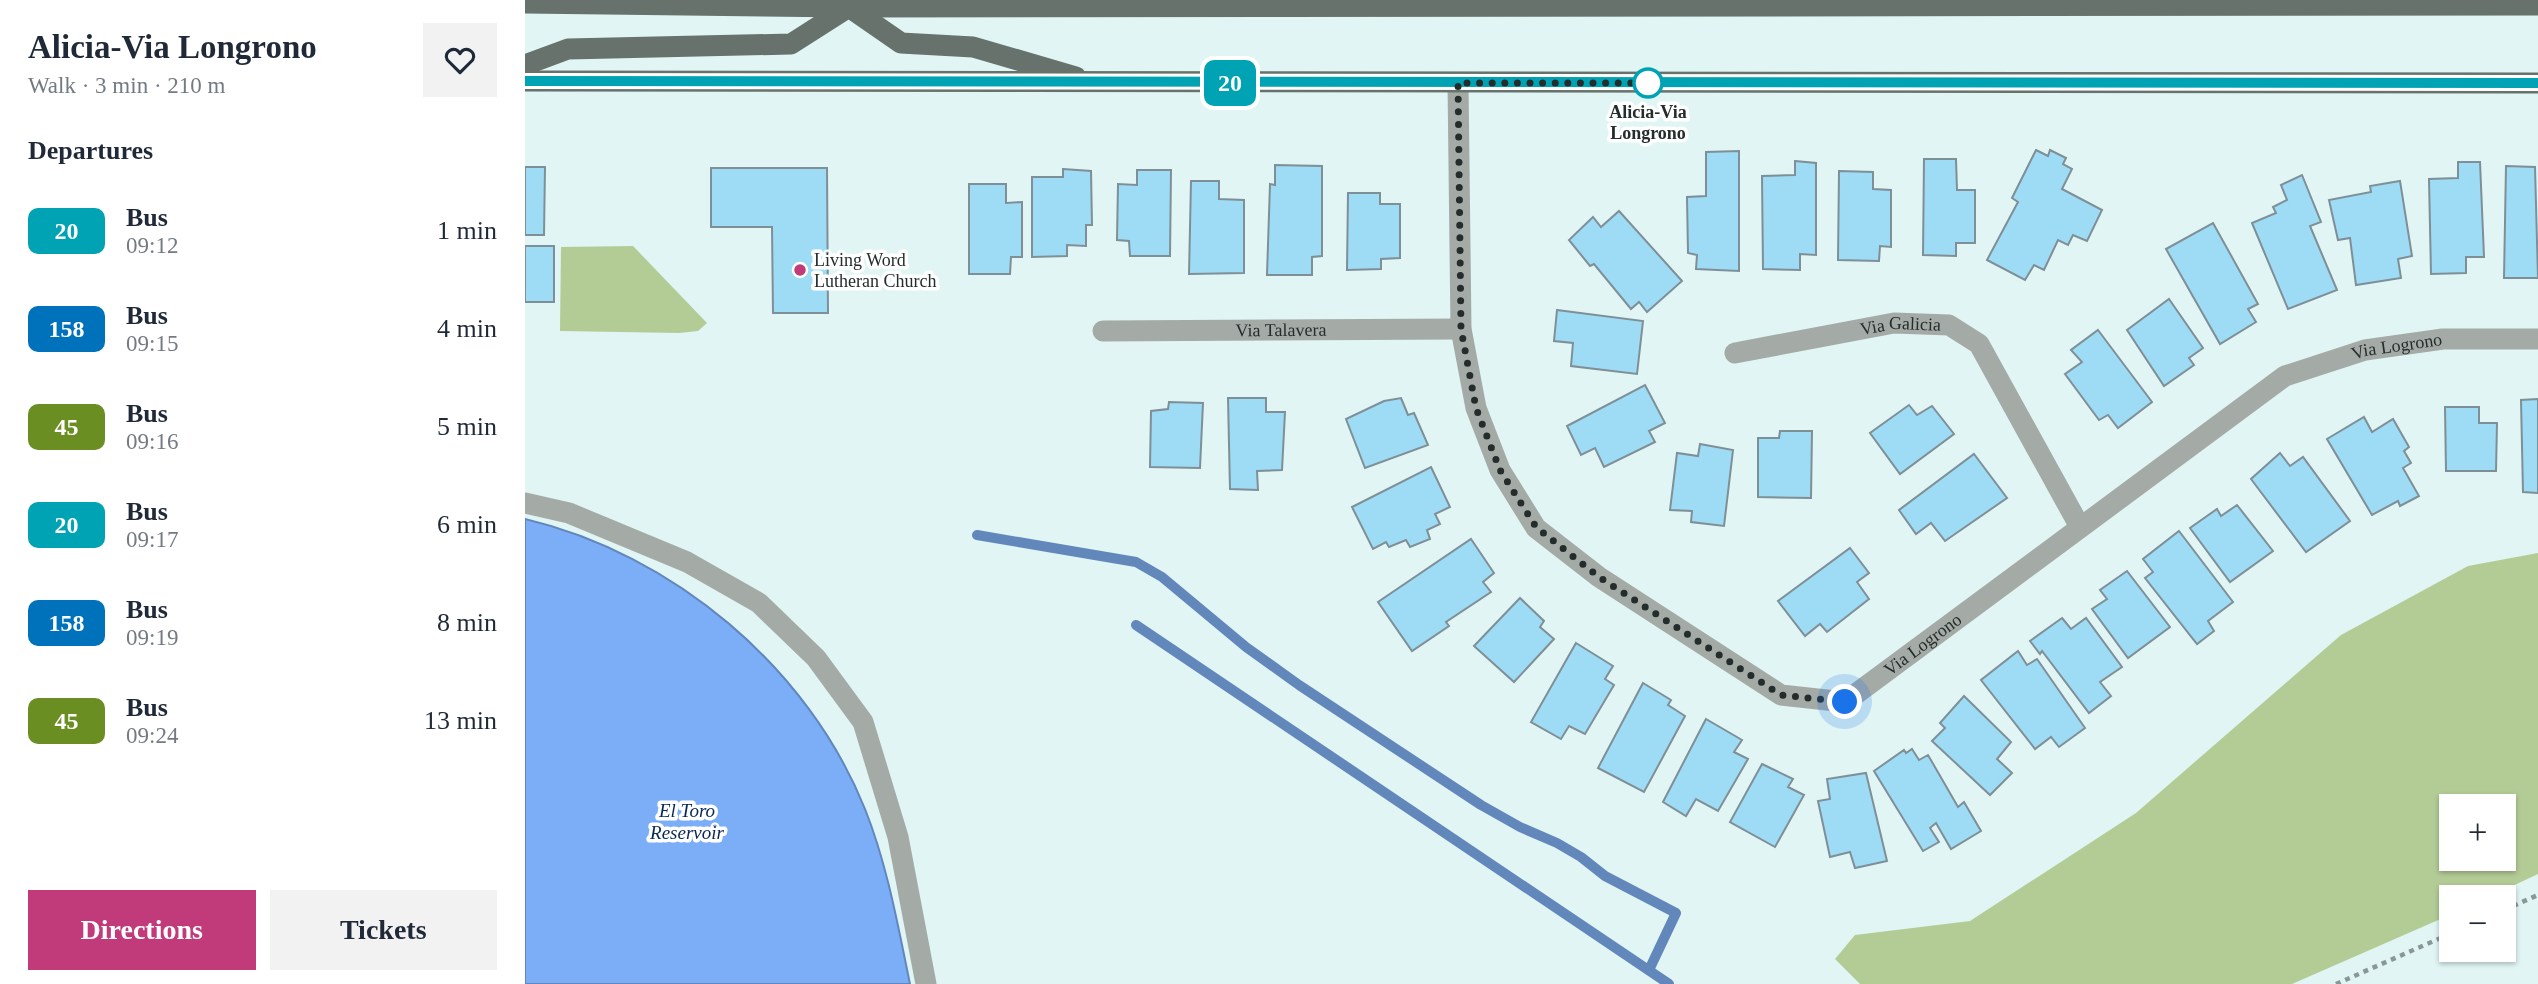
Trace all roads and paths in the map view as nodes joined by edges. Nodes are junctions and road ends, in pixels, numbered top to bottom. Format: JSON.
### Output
{"nodes":[{"id":1,"x":525,"y":3,"type":"edge"},
{"id":2,"x":849,"y":4,"type":"edge"},
{"id":3,"x":2538,"y":5,"type":"edge"},
{"id":4,"x":525,"y":65,"type":"edge"},
{"id":5,"x":525,"y":81,"type":"edge"},
{"id":6,"x":1094,"y":83,"type":"junction"},
{"id":7,"x":1458,"y":83,"type":"junction"},
{"id":8,"x":2538,"y":83,"type":"edge"},
{"id":9,"x":1461,"y":329,"type":"junction"},
{"id":10,"x":1103,"y":331,"type":"dead end"},
{"id":11,"x":2538,"y":340,"type":"edge"},
{"id":12,"x":1735,"y":353,"type":"dead end"},
{"id":13,"x":525,"y":503,"type":"edge"},
{"id":14,"x":2080,"y":527,"type":"junction"},
{"id":15,"x":2538,"y":895,"type":"edge"},
{"id":16,"x":2516,"y":905,"type":"edge"},
{"id":17,"x":2439,"y":939,"type":"edge"},
{"id":18,"x":926,"y":984,"type":"edge"},
{"id":19,"x":2336,"y":984,"type":"edge"}],
"edges":[{"from":1,"to":2,"type":"main road"},
{"from":2,"to":3,"type":"main road"},
{"from":2,"to":4,"type":"main road"},
{"from":2,"to":6,"type":"main road"},
{"from":5,"to":6,"type":"main road"},
{"from":6,"to":7,"type":"main road"},
{"from":7,"to":8,"type":"main road"},
{"from":7,"to":9,"type":"street","name":"Via Logrono"},
{"from":9,"to":10,"type":"street","name":"Via Talavera"},
{"from":9,"to":14,"type":"street","name":"Via Logrono"},
{"from":11,"to":14,"type":"street","name":"Via Logrono"},
{"from":12,"to":14,"type":"street","name":"Via Galicia"},
{"from":13,"to":18,"type":"street"},
{"from":15,"to":16,"type":"path"},
{"from":17,"to":19,"type":"path"}]}
